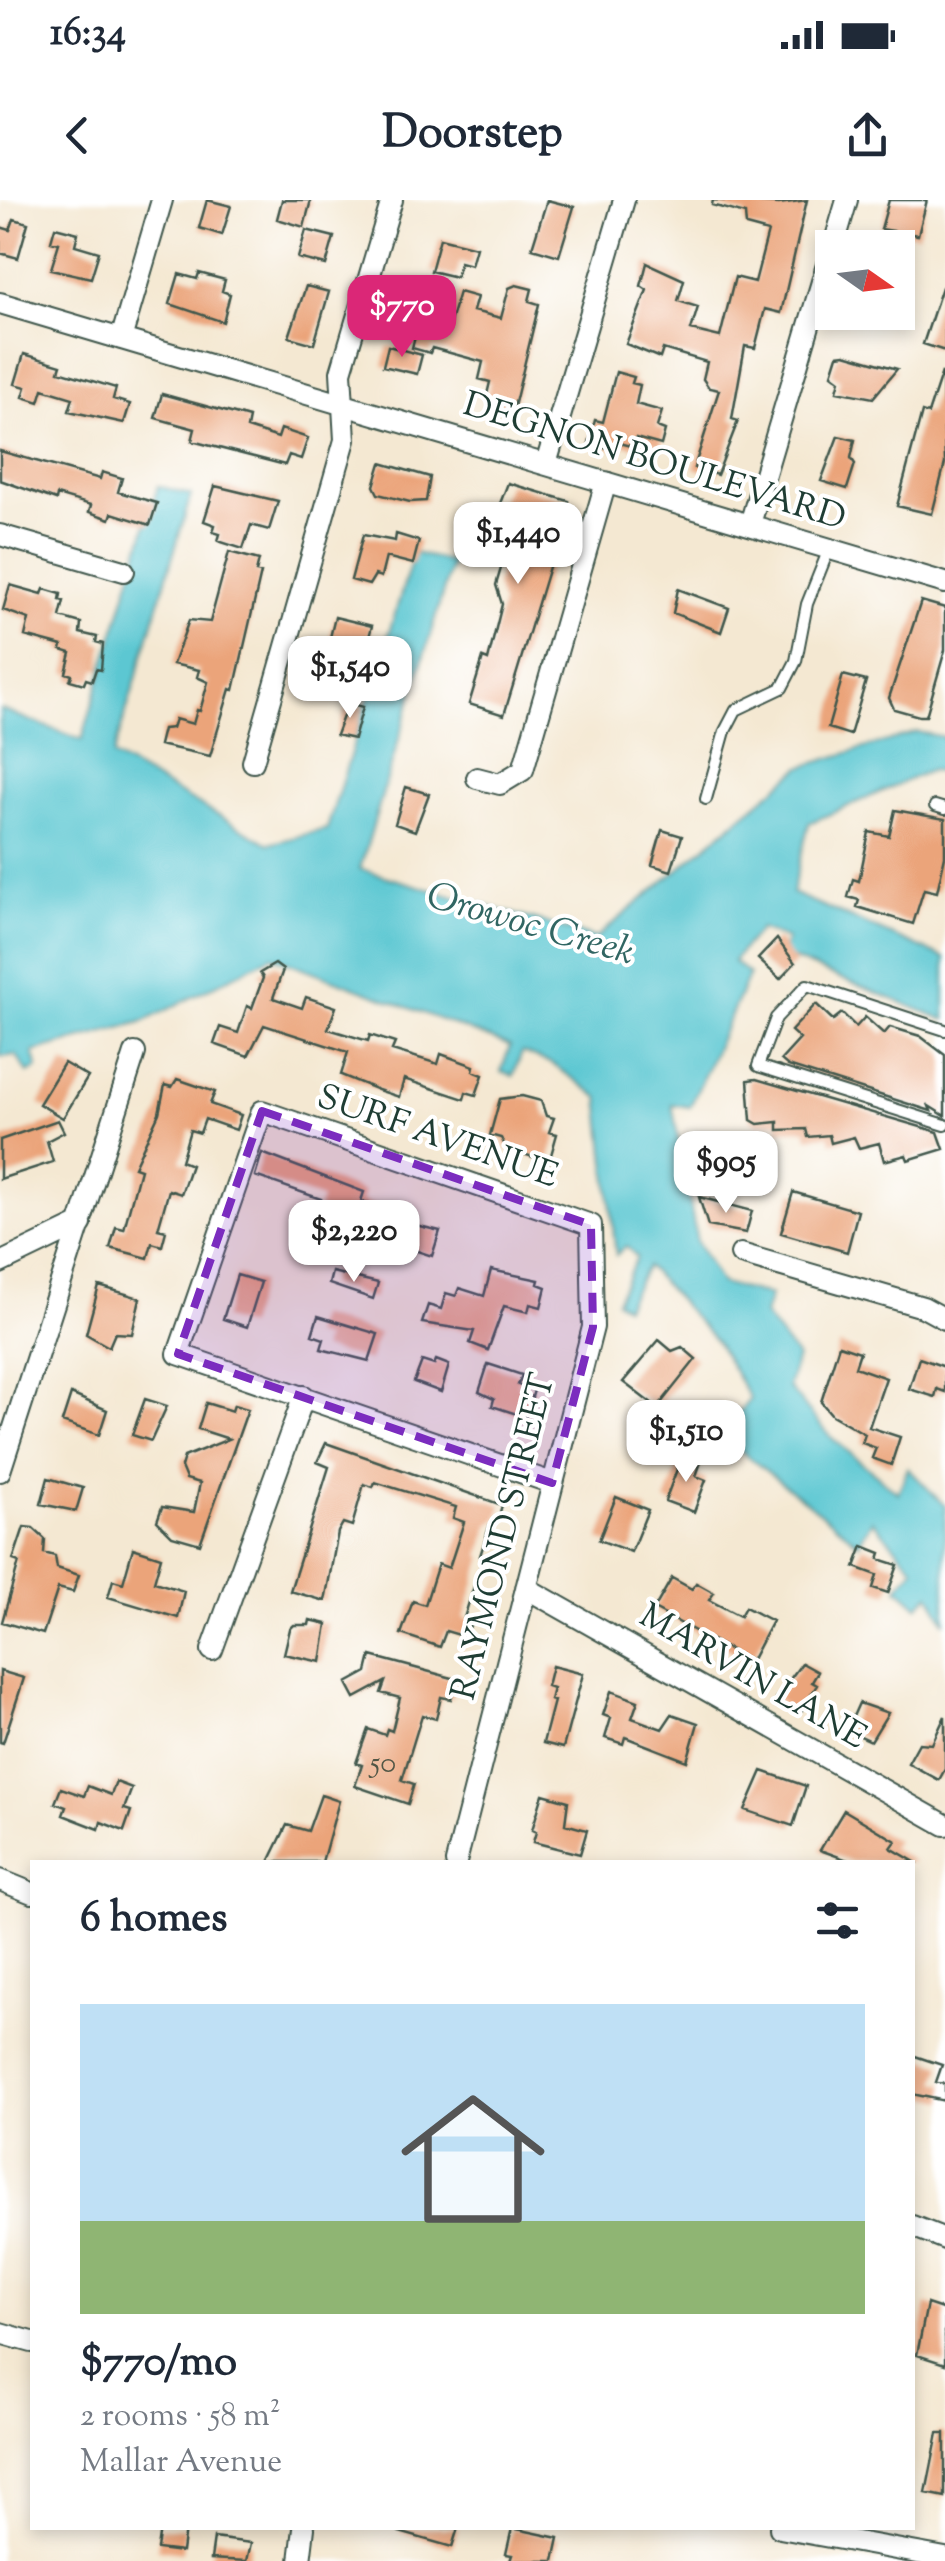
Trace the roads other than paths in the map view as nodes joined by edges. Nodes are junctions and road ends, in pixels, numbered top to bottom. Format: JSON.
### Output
{"nodes":[{"id":1,"x":162,"y":200,"type":"edge"},
{"id":2,"x":392,"y":200,"type":"edge"},
{"id":3,"x":624,"y":200,"type":"edge"},
{"id":4,"x":847,"y":200,"type":"edge"},
{"id":5,"x":838,"y":230,"type":"edge"},
{"id":6,"x":0,"y":303,"type":"edge"},
{"id":7,"x":815,"y":308,"type":"edge"},
{"id":8,"x":121,"y":339,"type":"junction"},
{"id":9,"x":342,"y":404,"type":"junction"},
{"id":10,"x":546,"y":464,"type":"junction"},
{"id":11,"x":606,"y":482,"type":"junction"},
{"id":12,"x":750,"y":524,"type":"junction"},
{"id":13,"x":0,"y":534,"type":"edge"},
{"id":14,"x":830,"y":549,"type":"junction"},
{"id":15,"x":124,"y":571,"type":"dead end"},
{"id":16,"x":945,"y":583,"type":"edge"},
{"id":17,"x":254,"y":762,"type":"dead end"},
{"id":18,"x":477,"y":778,"type":"dead end"},
{"id":19,"x":706,"y":799,"type":"dead end"},
{"id":20,"x":945,"y":1030,"type":"edge"},
{"id":21,"x":135,"y":1053,"type":"dead end"},
{"id":22,"x":945,"y":1126,"type":"edge"},
{"id":23,"x":80,"y":1224,"type":"junction"},
{"id":24,"x":591,"y":1226,"type":"joint"},
{"id":25,"x":741,"y":1254,"type":"dead end"},
{"id":26,"x":0,"y":1262,"type":"edge"},
{"id":27,"x":945,"y":1319,"type":"edge"},
{"id":28,"x":304,"y":1396,"type":"junction"},
{"id":29,"x":0,"y":1471,"type":"edge"},
{"id":30,"x":552,"y":1483,"type":"junction"},
{"id":31,"x":526,"y":1588,"type":"junction"},
{"id":32,"x":212,"y":1650,"type":"dead end"},
{"id":33,"x":945,"y":1825,"type":"edge"},
{"id":34,"x":457,"y":1860,"type":"edge"},
{"id":35,"x":0,"y":1880,"type":"edge"},
{"id":36,"x":30,"y":1892,"type":"edge"},
{"id":37,"x":915,"y":2227,"type":"edge"},
{"id":38,"x":945,"y":2239,"type":"edge"},
{"id":39,"x":0,"y":2333,"type":"edge"},
{"id":40,"x":30,"y":2341,"type":"edge"},
{"id":41,"x":304,"y":2530,"type":"edge"},
{"id":42,"x":791,"y":2530,"type":"edge"},
{"id":43,"x":945,"y":2558,"type":"edge"},
{"id":44,"x":300,"y":2561,"type":"edge"}],
"edges":[{"from":1,"to":8,"type":"street"},
{"from":2,"to":9,"type":"street"},
{"from":3,"to":10,"type":"street"},
{"from":4,"to":5,"type":"street"},
{"from":6,"to":8,"type":"street","name":"DEGNON BOULEVARD"},
{"from":7,"to":12,"type":"street"},
{"from":8,"to":9,"type":"street","name":"DEGNON BOULEVARD"},
{"from":9,"to":10,"type":"street","name":"DEGNON BOULEVARD"},
{"from":9,"to":17,"type":"street"},
{"from":10,"to":11,"type":"street","name":"DEGNON BOULEVARD"},
{"from":11,"to":12,"type":"street","name":"DEGNON BOULEVARD"},
{"from":11,"to":18,"type":"street"},
{"from":12,"to":14,"type":"street","name":"DEGNON BOULEVARD"},
{"from":13,"to":15,"type":"street"},
{"from":14,"to":16,"type":"street","name":"DEGNON BOULEVARD"},
{"from":14,"to":19,"type":"lane"},
{"from":20,"to":22,"type":"lane"},
{"from":21,"to":23,"type":"street"},
{"from":23,"to":26,"type":"street"},
{"from":23,"to":29,"type":"street"},
{"from":24,"to":28,"type":"street","name":"SURF AVENUE"},
{"from":24,"to":30,"type":"street","name":"RAYMOND STREET"},
{"from":25,"to":27,"type":"street"},
{"from":28,"to":30,"type":"street"},
{"from":28,"to":32,"type":"street"},
{"from":30,"to":31,"type":"street","name":"RAYMOND STREET"},
{"from":31,"to":33,"type":"street","name":"MARVIN LANE"},
{"from":31,"to":34,"type":"street","name":"RAYMOND STREET"},
{"from":35,"to":36,"type":"street"},
{"from":37,"to":38,"type":"street"},
{"from":39,"to":40,"type":"street"},
{"from":41,"to":44,"type":"street"},
{"from":42,"to":43,"type":"street"}]}
